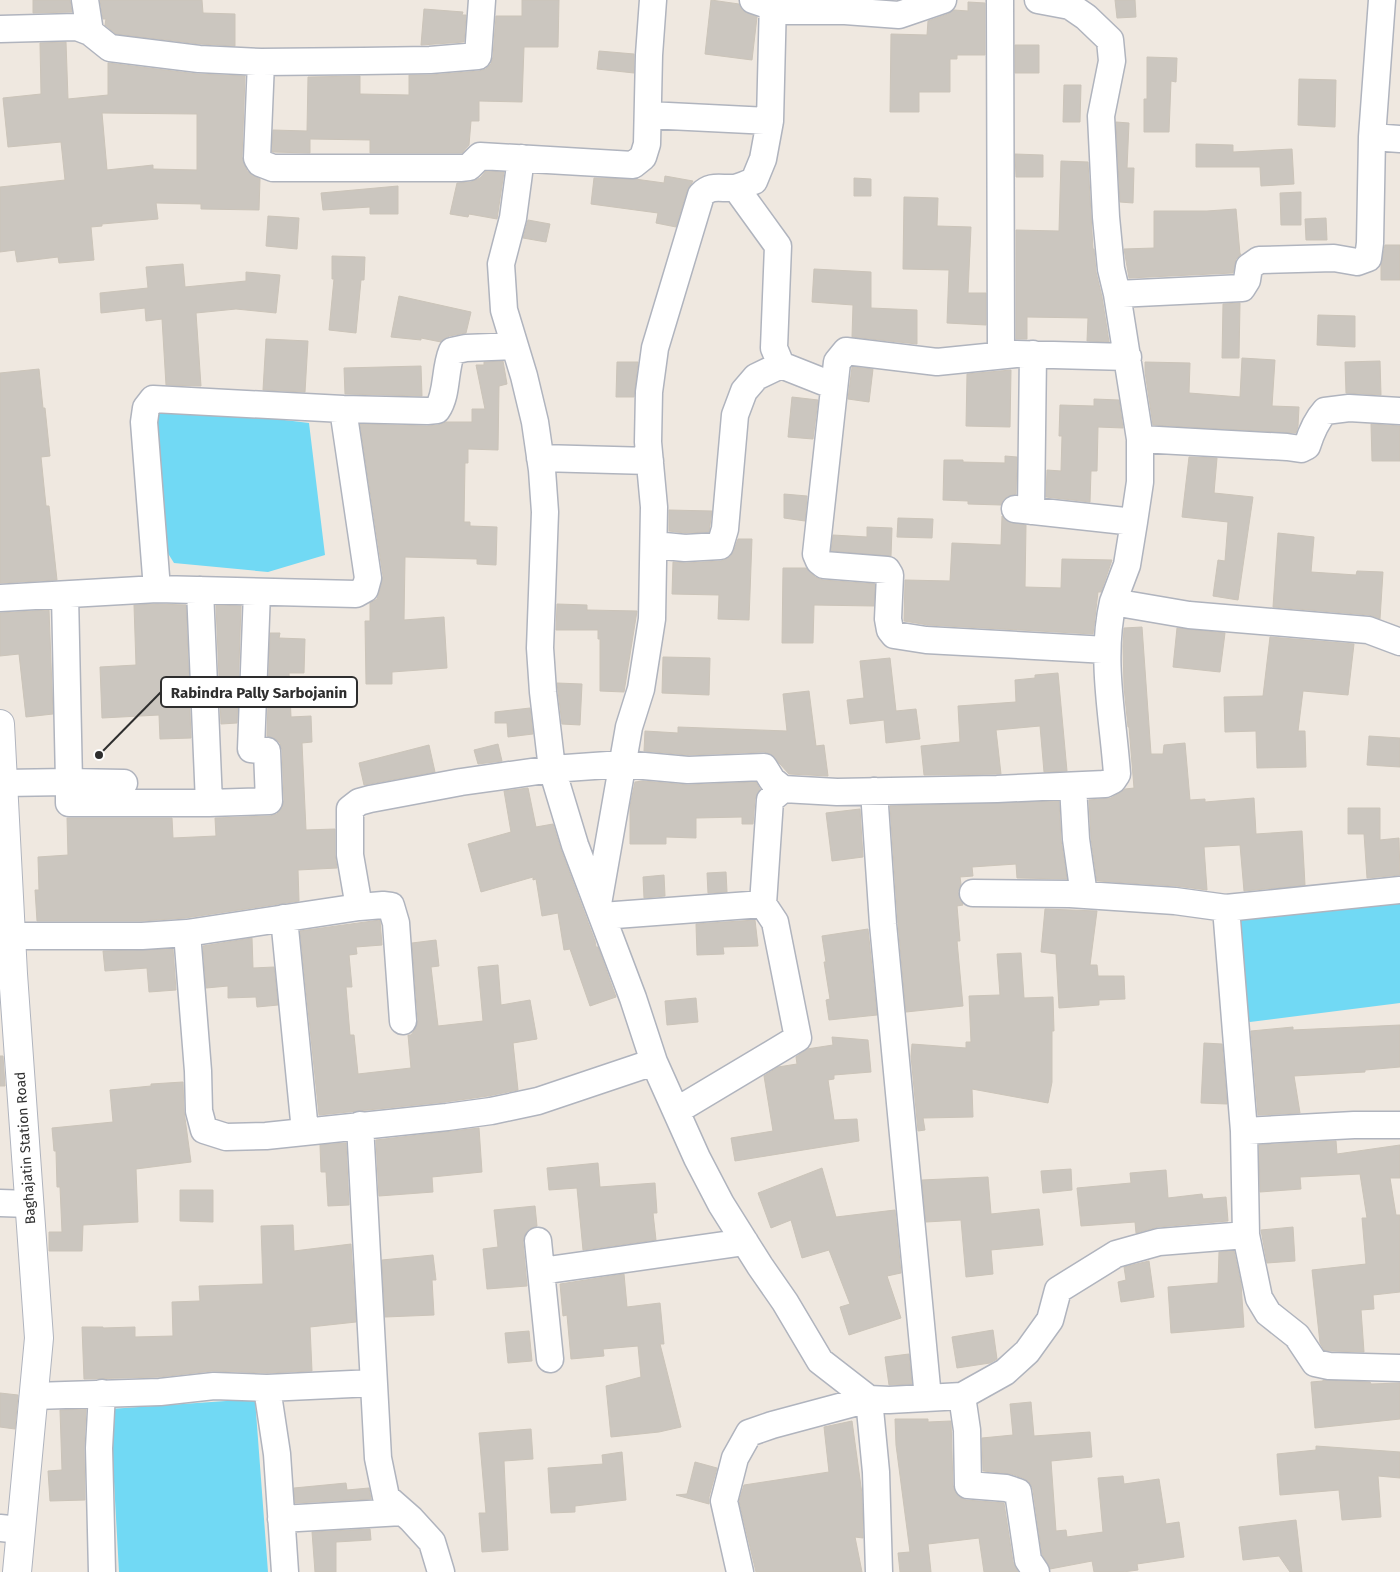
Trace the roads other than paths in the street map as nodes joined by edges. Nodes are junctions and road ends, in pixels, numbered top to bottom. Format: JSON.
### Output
{"nodes":[{"id":1,"x":85,"y":0,"type":"edge"},
{"id":2,"x":482,"y":0,"type":"edge"},
{"id":3,"x":653,"y":0,"type":"edge"},
{"id":4,"x":944,"y":0,"type":"edge"},
{"id":5,"x":1000,"y":0,"type":"edge"},
{"id":6,"x":1038,"y":0,"type":"edge"},
{"id":7,"x":1382,"y":0,"type":"edge"},
{"id":8,"x":766,"y":2,"type":"edge"},
{"id":9,"x":0,"y":29,"type":"edge"},
{"id":10,"x":90,"y":32,"type":"junction"},
{"id":11,"x":261,"y":62,"type":"junction"},
{"id":12,"x":648,"y":115,"type":"junction"},
{"id":13,"x":770,"y":121,"type":"junction"},
{"id":14,"x":1372,"y":137,"type":"junction"},
{"id":15,"x":1400,"y":139,"type":"edge"},
{"id":16,"x":522,"y":158,"type":"junction"},
{"id":17,"x":736,"y":188,"type":"junction"},
{"id":18,"x":1117,"y":294,"type":"junction"},
{"id":19,"x":514,"y":346,"type":"junction"},
{"id":20,"x":1033,"y":354,"type":"junction"},
{"id":21,"x":1001,"y":355,"type":"junction"},
{"id":22,"x":1128,"y":357,"type":"junction"},
{"id":23,"x":781,"y":365,"type":"junction"},
{"id":24,"x":834,"y":386,"type":"junction"},
{"id":25,"x":343,"y":409,"type":"junction"},
{"id":26,"x":1400,"y":411,"type":"edge"},
{"id":27,"x":1140,"y":439,"type":"junction"},
{"id":28,"x":540,"y":458,"type":"junction"},
{"id":29,"x":650,"y":461,"type":"junction"},
{"id":30,"x":1134,"y":522,"type":"junction"},
{"id":31,"x":654,"y":545,"type":"junction"},
{"id":32,"x":157,"y":589,"type":"junction"},
{"id":33,"x":200,"y":590,"type":"junction"},
{"id":34,"x":257,"y":592,"type":"junction"},
{"id":35,"x":65,"y":595,"type":"junction"},
{"id":36,"x":0,"y":598,"type":"edge"},
{"id":37,"x":1113,"y":602,"type":"junction"},
{"id":38,"x":1400,"y":642,"type":"edge"},
{"id":39,"x":1107,"y":650,"type":"junction"},
{"id":40,"x":0,"y":724,"type":"edge"},
{"id":41,"x":622,"y":764,"type":"junction"},
{"id":42,"x":552,"y":769,"type":"junction"},
{"id":43,"x":69,"y":782,"type":"junction"},
{"id":44,"x":124,"y":782,"type":"dead end"},
{"id":45,"x":3,"y":783,"type":"junction"},
{"id":46,"x":1073,"y":786,"type":"junction"},
{"id":47,"x":783,"y":789,"type":"junction"},
{"id":48,"x":874,"y":791,"type":"junction"},
{"id":49,"x":209,"y":803,"type":"junction"},
{"id":50,"x":1400,"y":890,"type":"edge"},
{"id":51,"x":973,"y":893,"type":"dead end"},
{"id":52,"x":1084,"y":895,"type":"junction"},
{"id":53,"x":763,"y":904,"type":"junction"},
{"id":54,"x":359,"y":907,"type":"junction"},
{"id":55,"x":1226,"y":908,"type":"junction"},
{"id":56,"x":600,"y":910,"type":"junction"},
{"id":57,"x":284,"y":918,"type":"junction"},
{"id":58,"x":187,"y":933,"type":"junction"},
{"id":59,"x":11,"y":936,"type":"junction"},
{"id":60,"x":403,"y":1021,"type":"dead end"},
{"id":61,"x":654,"y":1062,"type":"junction"},
{"id":62,"x":676,"y":1112,"type":"junction"},
{"id":63,"x":1400,"y":1124,"type":"edge"},
{"id":64,"x":360,"y":1125,"type":"junction"},
{"id":65,"x":305,"y":1131,"type":"junction"},
{"id":66,"x":1244,"y":1131,"type":"junction"},
{"id":67,"x":0,"y":1203,"type":"edge"},
{"id":68,"x":29,"y":1204,"type":"junction"},
{"id":69,"x":1246,"y":1235,"type":"junction"},
{"id":70,"x":538,"y":1241,"type":"dead end"},
{"id":71,"x":745,"y":1242,"type":"junction"},
{"id":72,"x":541,"y":1271,"type":"junction"},
{"id":73,"x":550,"y":1359,"type":"dead end"},
{"id":74,"x":1400,"y":1368,"type":"edge"},
{"id":75,"x":373,"y":1383,"type":"junction"},
{"id":76,"x":267,"y":1388,"type":"junction"},
{"id":77,"x":102,"y":1393,"type":"junction"},
{"id":78,"x":34,"y":1396,"type":"junction"},
{"id":79,"x":962,"y":1396,"type":"junction"},
{"id":80,"x":928,"y":1398,"type":"junction"},
{"id":81,"x":869,"y":1399,"type":"junction"},
{"id":82,"x":402,"y":1512,"type":"junction"},
{"id":83,"x":281,"y":1519,"type":"junction"},
{"id":84,"x":10,"y":1529,"type":"edge"},
{"id":85,"x":17,"y":1572,"type":"edge"},
{"id":86,"x":102,"y":1572,"type":"edge"},
{"id":87,"x":285,"y":1572,"type":"edge"},
{"id":88,"x":441,"y":1572,"type":"edge"},
{"id":89,"x":740,"y":1572,"type":"edge"},
{"id":90,"x":879,"y":1572,"type":"edge"},
{"id":91,"x":1036,"y":1572,"type":"edge"}],
"edges":[{"from":1,"to":10,"type":"street"},
{"from":2,"to":11,"type":"street"},
{"from":3,"to":12,"type":"street"},
{"from":4,"to":8,"type":"street"},
{"from":5,"to":21,"type":"street"},
{"from":6,"to":18,"type":"street"},
{"from":7,"to":14,"type":"street"},
{"from":8,"to":13,"type":"street"},
{"from":9,"to":10,"type":"street"},
{"from":10,"to":11,"type":"street"},
{"from":11,"to":16,"type":"street"},
{"from":12,"to":13,"type":"street"},
{"from":12,"to":16,"type":"street"},
{"from":13,"to":17,"type":"street"},
{"from":14,"to":15,"type":"street"},
{"from":14,"to":18,"type":"street"},
{"from":16,"to":19,"type":"street"},
{"from":17,"to":23,"type":"street"},
{"from":17,"to":29,"type":"street"},
{"from":18,"to":22,"type":"street"},
{"from":19,"to":25,"type":"street"},
{"from":19,"to":28,"type":"street"},
{"from":20,"to":21,"type":"street"},
{"from":20,"to":22,"type":"street"},
{"from":20,"to":30,"type":"street"},
{"from":21,"to":24,"type":"street"},
{"from":22,"to":27,"type":"street"},
{"from":23,"to":24,"type":"street"},
{"from":23,"to":31,"type":"street"},
{"from":24,"to":39,"type":"street"},
{"from":25,"to":32,"type":"street"},
{"from":25,"to":34,"type":"street"},
{"from":26,"to":27,"type":"street"},
{"from":27,"to":30,"type":"street"},
{"from":28,"to":29,"type":"street"},
{"from":28,"to":42,"type":"street"},
{"from":29,"to":31,"type":"street"},
{"from":30,"to":37,"type":"street"},
{"from":31,"to":41,"type":"street"},
{"from":32,"to":33,"type":"street"},
{"from":32,"to":35,"type":"street"},
{"from":33,"to":34,"type":"street"},
{"from":33,"to":49,"type":"street"},
{"from":34,"to":49,"type":"street"},
{"from":35,"to":36,"type":"street"},
{"from":35,"to":43,"type":"street"},
{"from":37,"to":38,"type":"street"},
{"from":37,"to":39,"type":"street"},
{"from":39,"to":46,"type":"street"},
{"from":40,"to":45,"type":"street","name":"Baghajatin Station Road"},
{"from":41,"to":42,"type":"street"},
{"from":41,"to":47,"type":"street"},
{"from":41,"to":56,"type":"street"},
{"from":42,"to":54,"type":"street"},
{"from":42,"to":56,"type":"street"},
{"from":43,"to":44,"type":"street"},
{"from":43,"to":45,"type":"street"},
{"from":43,"to":49,"type":"street"},
{"from":45,"to":59,"type":"street","name":"Baghajatin Station Road"},
{"from":46,"to":48,"type":"street"},
{"from":46,"to":52,"type":"street"},
{"from":47,"to":48,"type":"street"},
{"from":47,"to":53,"type":"street"},
{"from":48,"to":80,"type":"street"},
{"from":50,"to":55,"type":"street"},
{"from":51,"to":52,"type":"street"},
{"from":52,"to":55,"type":"street"},
{"from":53,"to":56,"type":"street"},
{"from":53,"to":62,"type":"street"},
{"from":54,"to":57,"type":"street"},
{"from":54,"to":60,"type":"street"},
{"from":55,"to":66,"type":"street"},
{"from":56,"to":61,"type":"street"},
{"from":57,"to":58,"type":"street"},
{"from":57,"to":65,"type":"street"},
{"from":58,"to":59,"type":"street"},
{"from":58,"to":65,"type":"street"},
{"from":59,"to":68,"type":"street","name":"Baghajatin Station Road"},
{"from":61,"to":62,"type":"street"},
{"from":61,"to":64,"type":"street"},
{"from":62,"to":71,"type":"street"},
{"from":63,"to":66,"type":"street"},
{"from":64,"to":65,"type":"street"},
{"from":64,"to":75,"type":"street"},
{"from":66,"to":69,"type":"street"},
{"from":67,"to":68,"type":"street"},
{"from":68,"to":78,"type":"street","name":"Baghajatin Station Road"},
{"from":69,"to":74,"type":"street"},
{"from":69,"to":79,"type":"street"},
{"from":70,"to":72,"type":"street"},
{"from":71,"to":72,"type":"street"},
{"from":71,"to":81,"type":"street"},
{"from":72,"to":73,"type":"street"},
{"from":75,"to":76,"type":"street"},
{"from":75,"to":82,"type":"street"},
{"from":76,"to":77,"type":"street"},
{"from":76,"to":83,"type":"street"},
{"from":77,"to":78,"type":"street"},
{"from":77,"to":86,"type":"street"},
{"from":78,"to":84,"type":"street","name":"Baghajatin Station Road"},
{"from":79,"to":80,"type":"street"},
{"from":79,"to":91,"type":"street"},
{"from":80,"to":81,"type":"street"},
{"from":81,"to":89,"type":"street"},
{"from":81,"to":90,"type":"street"},
{"from":82,"to":83,"type":"street"},
{"from":82,"to":88,"type":"street"},
{"from":83,"to":87,"type":"street"},
{"from":84,"to":85,"type":"street","name":"Baghajatin Station Road"}]}
